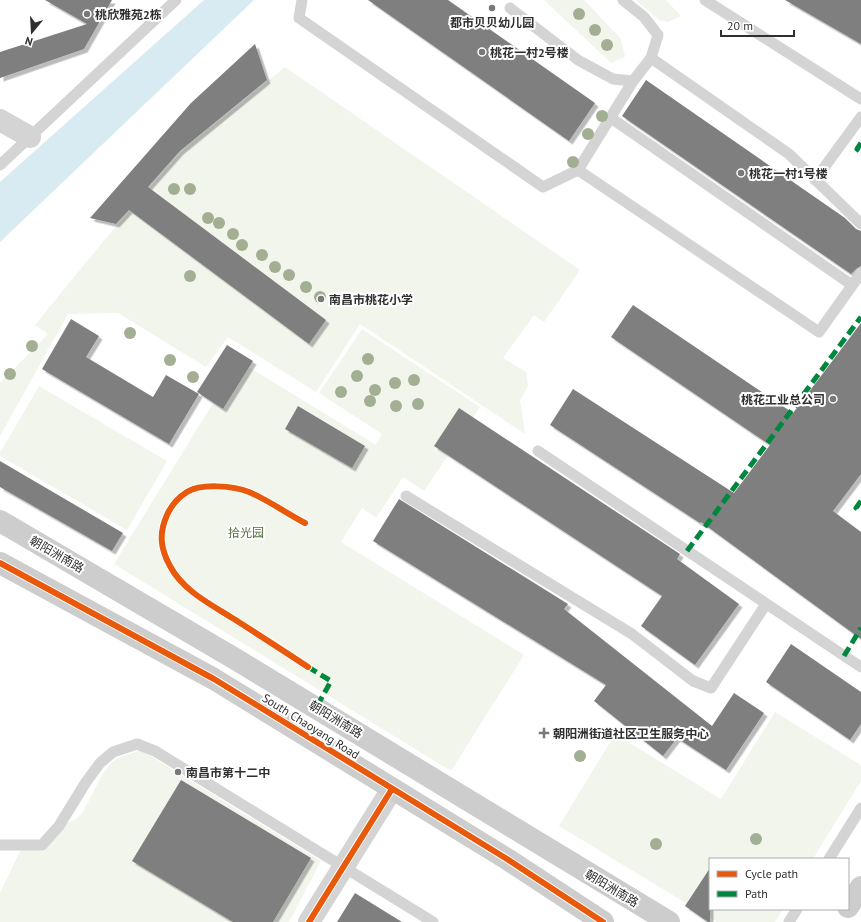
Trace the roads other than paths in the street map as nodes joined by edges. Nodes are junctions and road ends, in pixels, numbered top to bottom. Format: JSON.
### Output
{"nodes":[{"id":1,"x":176,"y":0,"type":"edge"},
{"id":2,"x":302,"y":0,"type":"edge"},
{"id":3,"x":623,"y":0,"type":"edge"},
{"id":4,"x":705,"y":0,"type":"edge"},
{"id":5,"x":510,"y":8,"type":"dead end"},
{"id":6,"x":651,"y":58,"type":"junction"},
{"id":7,"x":633,"y":81,"type":"junction"},
{"id":8,"x":861,"y":99,"type":"edge"},
{"id":9,"x":861,"y":117,"type":"edge"},
{"id":10,"x":611,"y":118,"type":"junction"},
{"id":11,"x":0,"y":120,"type":"edge"},
{"id":12,"x":30,"y":137,"type":"junction"},
{"id":13,"x":0,"y":165,"type":"edge"},
{"id":14,"x":578,"y":170,"type":"junction"},
{"id":15,"x":815,"y":180,"type":"junction"},
{"id":16,"x":861,"y":224,"type":"edge"},
{"id":17,"x":861,"y":273,"type":"edge"},
{"id":18,"x":852,"y":285,"type":"junction"},
{"id":19,"x":538,"y":452,"type":"dead end"},
{"id":20,"x":406,"y":496,"type":"dead end"},
{"id":21,"x":0,"y":521,"type":"edge"},
{"id":22,"x":0,"y":563,"type":"edge"},
{"id":23,"x":766,"y":604,"type":"junction"},
{"id":24,"x":861,"y":667,"type":"edge"},
{"id":25,"x":392,"y":789,"type":"junction"},
{"id":26,"x":861,"y":808,"type":"edge"},
{"id":27,"x":0,"y":845,"type":"edge"},
{"id":28,"x":830,"y":858,"type":"edge"},
{"id":29,"x":343,"y":867,"type":"junction"},
{"id":30,"x":861,"y":887,"type":"edge"},
{"id":31,"x":849,"y":906,"type":"edge"},
{"id":32,"x":796,"y":910,"type":"edge"},
{"id":33,"x":847,"y":910,"type":"edge"},
{"id":34,"x":309,"y":922,"type":"edge"},
{"id":35,"x":433,"y":922,"type":"edge"},
{"id":36,"x":603,"y":922,"type":"edge"},
{"id":37,"x":669,"y":922,"type":"edge"},
{"id":38,"x":789,"y":922,"type":"edge"},
{"id":39,"x":839,"y":922,"type":"edge"}],
"edges":[{"from":1,"to":12,"type":"lane"},
{"from":2,"to":14,"type":"lane"},
{"from":3,"to":6,"type":"lane"},
{"from":4,"to":8,"type":"lane"},
{"from":5,"to":7,"type":"lane"},
{"from":6,"to":7,"type":"lane"},
{"from":6,"to":15,"type":"lane"},
{"from":7,"to":10,"type":"lane"},
{"from":9,"to":15,"type":"lane"},
{"from":10,"to":14,"type":"lane"},
{"from":10,"to":18,"type":"lane"},
{"from":11,"to":12,"type":"street"},
{"from":12,"to":13,"type":"lane"},
{"from":14,"to":18,"type":"lane"},
{"from":15,"to":16,"type":"lane"},
{"from":17,"to":18,"type":"lane"},
{"from":19,"to":23,"type":"lane"},
{"from":20,"to":23,"type":"lane"},
{"from":21,"to":37,"type":"main road","name":"朝阳洲南路"},
{"from":22,"to":25,"type":"main road","name":"South Chaoyang Road"},
{"from":23,"to":24,"type":"lane"},
{"from":25,"to":29,"type":"street"},
{"from":25,"to":36,"type":"main road","name":"South Chaoyang Road"},
{"from":26,"to":28,"type":"lane"},
{"from":27,"to":29,"type":"lane"},
{"from":29,"to":34,"type":"street"},
{"from":29,"to":35,"type":"lane"},
{"from":30,"to":31,"type":"main road"},
{"from":32,"to":38,"type":"lane"},
{"from":33,"to":39,"type":"main road"}]}
